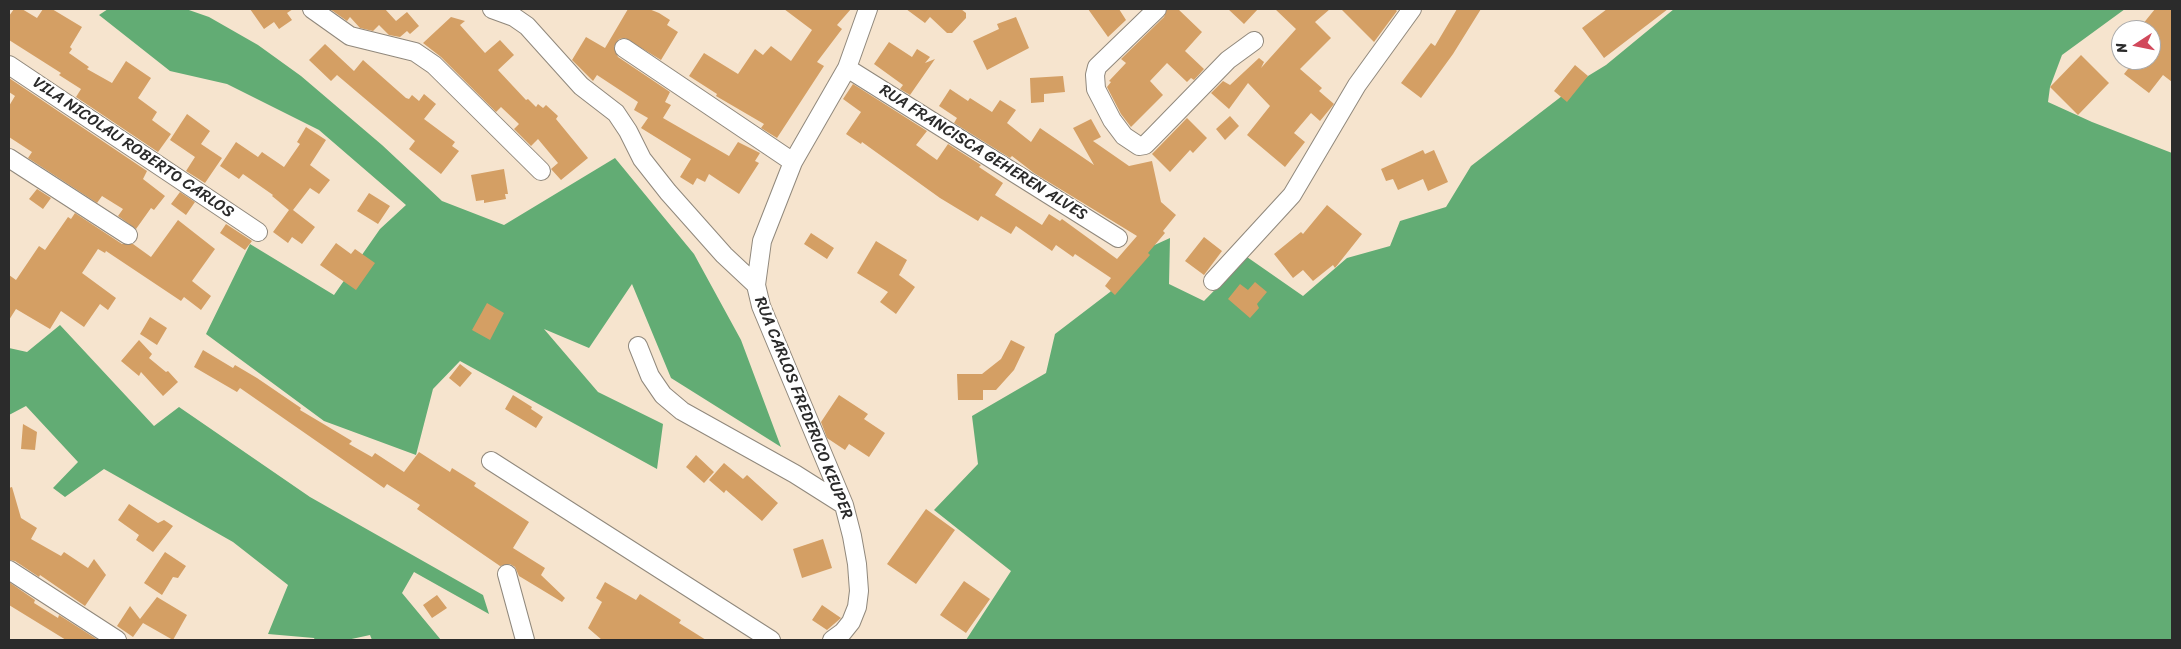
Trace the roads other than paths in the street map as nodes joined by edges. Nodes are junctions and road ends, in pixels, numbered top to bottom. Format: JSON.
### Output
{"nodes":[{"id":1,"x":312,"y":9,"type":"edge"},
{"id":2,"x":492,"y":9,"type":"edge"},
{"id":3,"x":868,"y":9,"type":"edge"},
{"id":4,"x":1157,"y":9,"type":"edge"},
{"id":5,"x":1412,"y":9,"type":"edge"},
{"id":6,"x":1254,"y":41,"type":"dead end"},
{"id":7,"x":624,"y":48,"type":"dead end"},
{"id":8,"x":9,"y":65,"type":"edge"},
{"id":9,"x":847,"y":68,"type":"junction"},
{"id":10,"x":9,"y":158,"type":"edge"},
{"id":11,"x":793,"y":162,"type":"junction"},
{"id":12,"x":542,"y":171,"type":"dead end"},
{"id":13,"x":258,"y":232,"type":"dead end"},
{"id":14,"x":128,"y":235,"type":"dead end"},
{"id":15,"x":1118,"y":238,"type":"dead end"},
{"id":16,"x":1213,"y":281,"type":"dead end"},
{"id":17,"x":756,"y":285,"type":"junction"},
{"id":18,"x":638,"y":346,"type":"dead end"},
{"id":19,"x":491,"y":461,"type":"dead end"},
{"id":20,"x":844,"y":505,"type":"junction"},
{"id":21,"x":9,"y":570,"type":"edge"},
{"id":22,"x":508,"y":574,"type":"dead end"},
{"id":23,"x":117,"y":640,"type":"edge"},
{"id":24,"x":525,"y":640,"type":"edge"},
{"id":25,"x":771,"y":640,"type":"edge"},
{"id":26,"x":832,"y":640,"type":"edge"}],
"edges":[{"from":1,"to":12,"type":"street"},
{"from":2,"to":17,"type":"street"},
{"from":3,"to":9,"type":"street","name":"RUA CARLOS FREDERICO KEUPER"},
{"from":4,"to":6,"type":"street"},
{"from":5,"to":16,"type":"street"},
{"from":7,"to":11,"type":"street"},
{"from":8,"to":13,"type":"street","name":"VILA NICOLAU ROBERTO CARLOS"},
{"from":9,"to":11,"type":"street","name":"RUA CARLOS FREDERICO KEUPER"},
{"from":9,"to":15,"type":"street","name":"RUA FRANCISCA GEHEREN ALVES"},
{"from":10,"to":14,"type":"street"},
{"from":11,"to":17,"type":"street","name":"RUA CARLOS FREDERICO KEUPER"},
{"from":17,"to":20,"type":"street","name":"RUA CARLOS FREDERICO KEUPER"},
{"from":18,"to":20,"type":"street"},
{"from":19,"to":25,"type":"street"},
{"from":20,"to":26,"type":"street","name":"RUA CARLOS FREDERICO KEUPER"},
{"from":21,"to":23,"type":"street"},
{"from":22,"to":24,"type":"street"}]}
